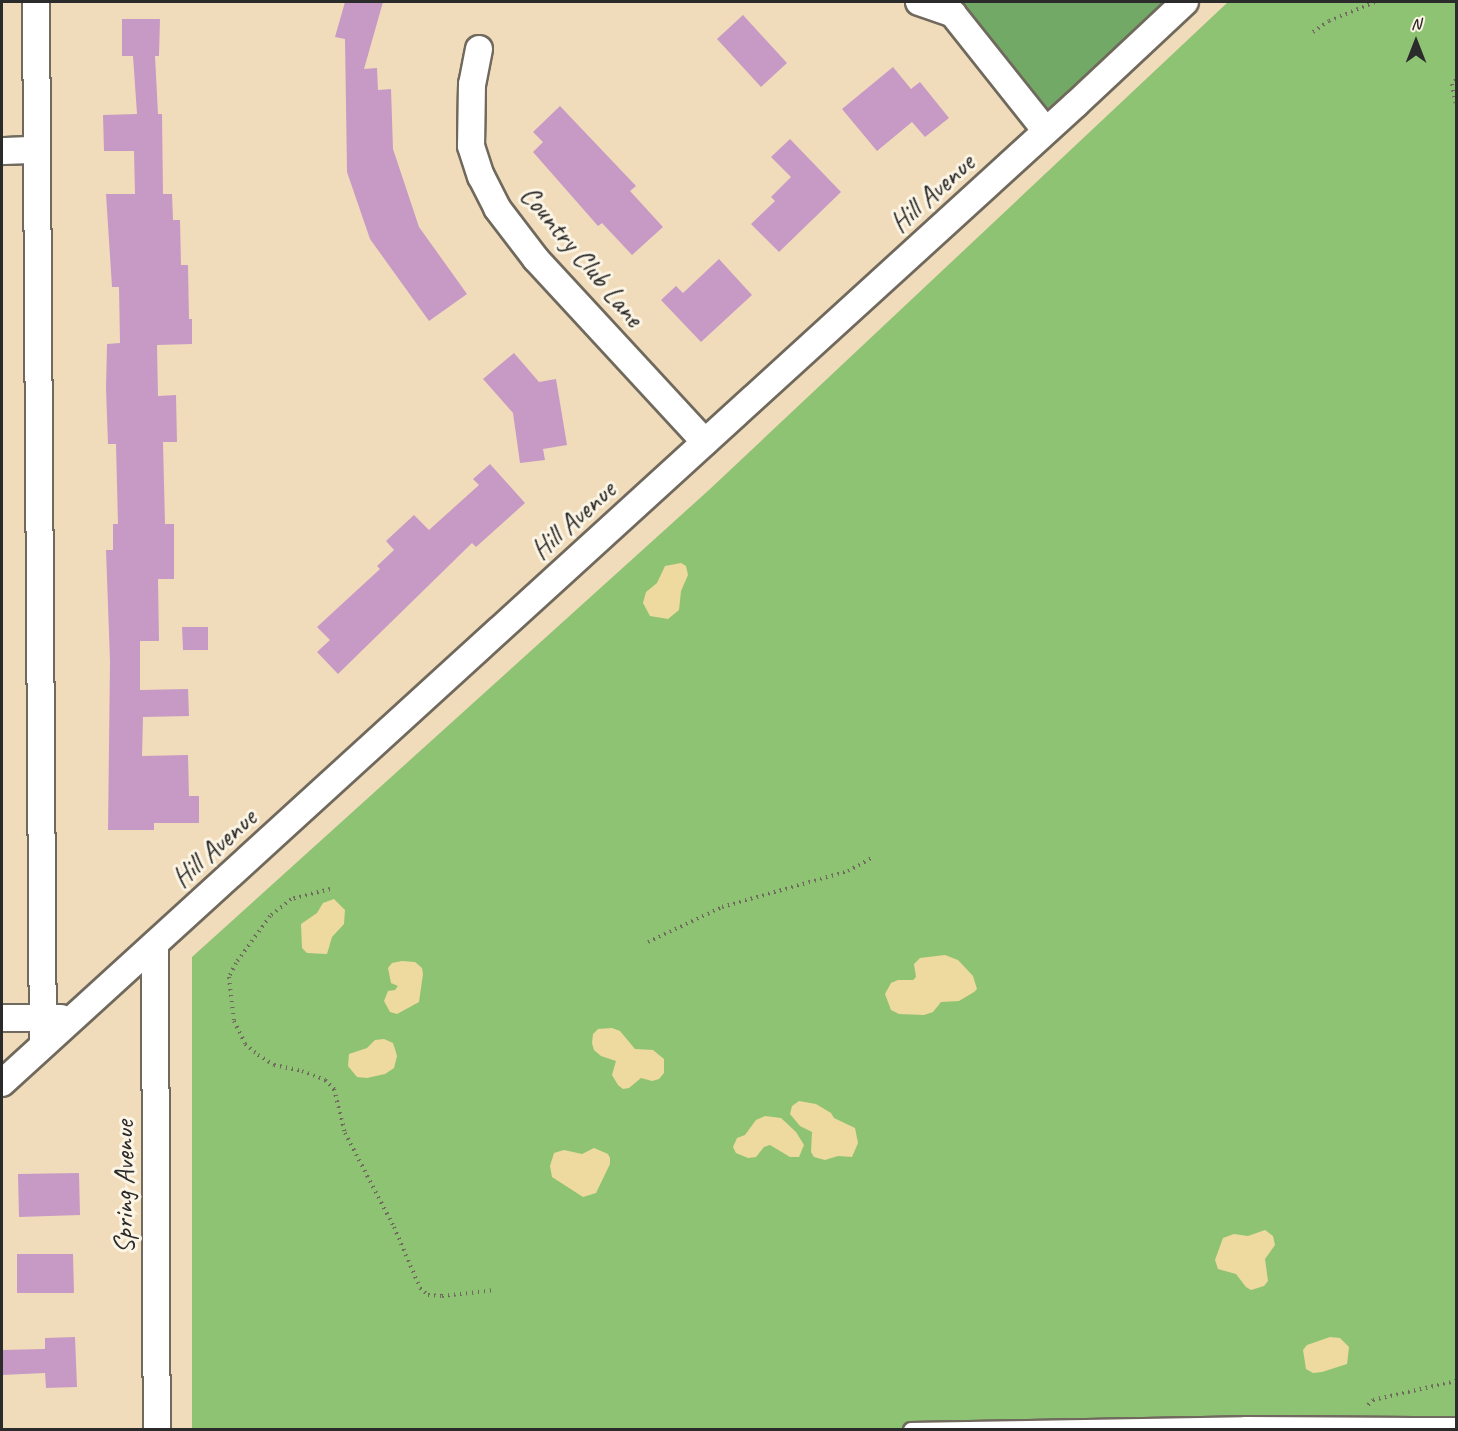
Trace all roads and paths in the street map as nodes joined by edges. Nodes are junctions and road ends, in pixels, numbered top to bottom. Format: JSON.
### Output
{"nodes":[{"id":1,"x":36,"y":2,"type":"edge"},
{"id":2,"x":919,"y":2,"type":"edge"},
{"id":3,"x":1185,"y":2,"type":"edge"},
{"id":4,"x":1375,"y":2,"type":"edge"},
{"id":5,"x":1313,"y":32,"type":"dead end"},
{"id":6,"x":479,"y":49,"type":"dead end"},
{"id":7,"x":1456,"y":80,"type":"edge"},
{"id":8,"x":1456,"y":104,"type":"edge"},
{"id":9,"x":1046,"y":131,"type":"junction"},
{"id":10,"x":36,"y":150,"type":"junction"},
{"id":11,"x":2,"y":151,"type":"edge"},
{"id":12,"x":705,"y":442,"type":"junction"},
{"id":13,"x":873,"y":857,"type":"dead end"},
{"id":14,"x":330,"y":889,"type":"dead end"},
{"id":15,"x":648,"y":942,"type":"dead end"},
{"id":16,"x":155,"y":944,"type":"junction"},
{"id":17,"x":2,"y":1018,"type":"edge"},
{"id":18,"x":43,"y":1018,"type":"junction"},
{"id":19,"x":73,"y":1018,"type":"junction"},
{"id":20,"x":43,"y":1045,"type":"junction"},
{"id":21,"x":2,"y":1083,"type":"edge"},
{"id":22,"x":496,"y":1290,"type":"dead end"},
{"id":23,"x":1456,"y":1381,"type":"edge"},
{"id":24,"x":1373,"y":1400,"type":"dead end"},
{"id":25,"x":1456,"y":1425,"type":"edge"},
{"id":26,"x":157,"y":1430,"type":"edge"},
{"id":27,"x":911,"y":1430,"type":"edge"}],
"edges":[{"from":1,"to":10,"type":"street"},
{"from":2,"to":9,"type":"street"},
{"from":3,"to":9,"type":"street","name":"Hill Avenue"},
{"from":4,"to":5,"type":"path"},
{"from":6,"to":12,"type":"street","name":"Country Club Lane"},
{"from":7,"to":8,"type":"path"},
{"from":9,"to":12,"type":"street","name":"Hill Avenue"},
{"from":10,"to":11,"type":"street"},
{"from":10,"to":18,"type":"street"},
{"from":12,"to":16,"type":"street","name":"Hill Avenue"},
{"from":13,"to":15,"type":"path"},
{"from":14,"to":22,"type":"path"},
{"from":16,"to":19,"type":"street","name":"Hill Avenue"},
{"from":16,"to":26,"type":"street","name":"Spring Avenue"},
{"from":17,"to":18,"type":"street"},
{"from":18,"to":19,"type":"street"},
{"from":18,"to":20,"type":"street"},
{"from":19,"to":20,"type":"street","name":"Hill Avenue"},
{"from":20,"to":21,"type":"street","name":"Hill Avenue"},
{"from":23,"to":24,"type":"path"},
{"from":25,"to":27,"type":"lane"}]}
